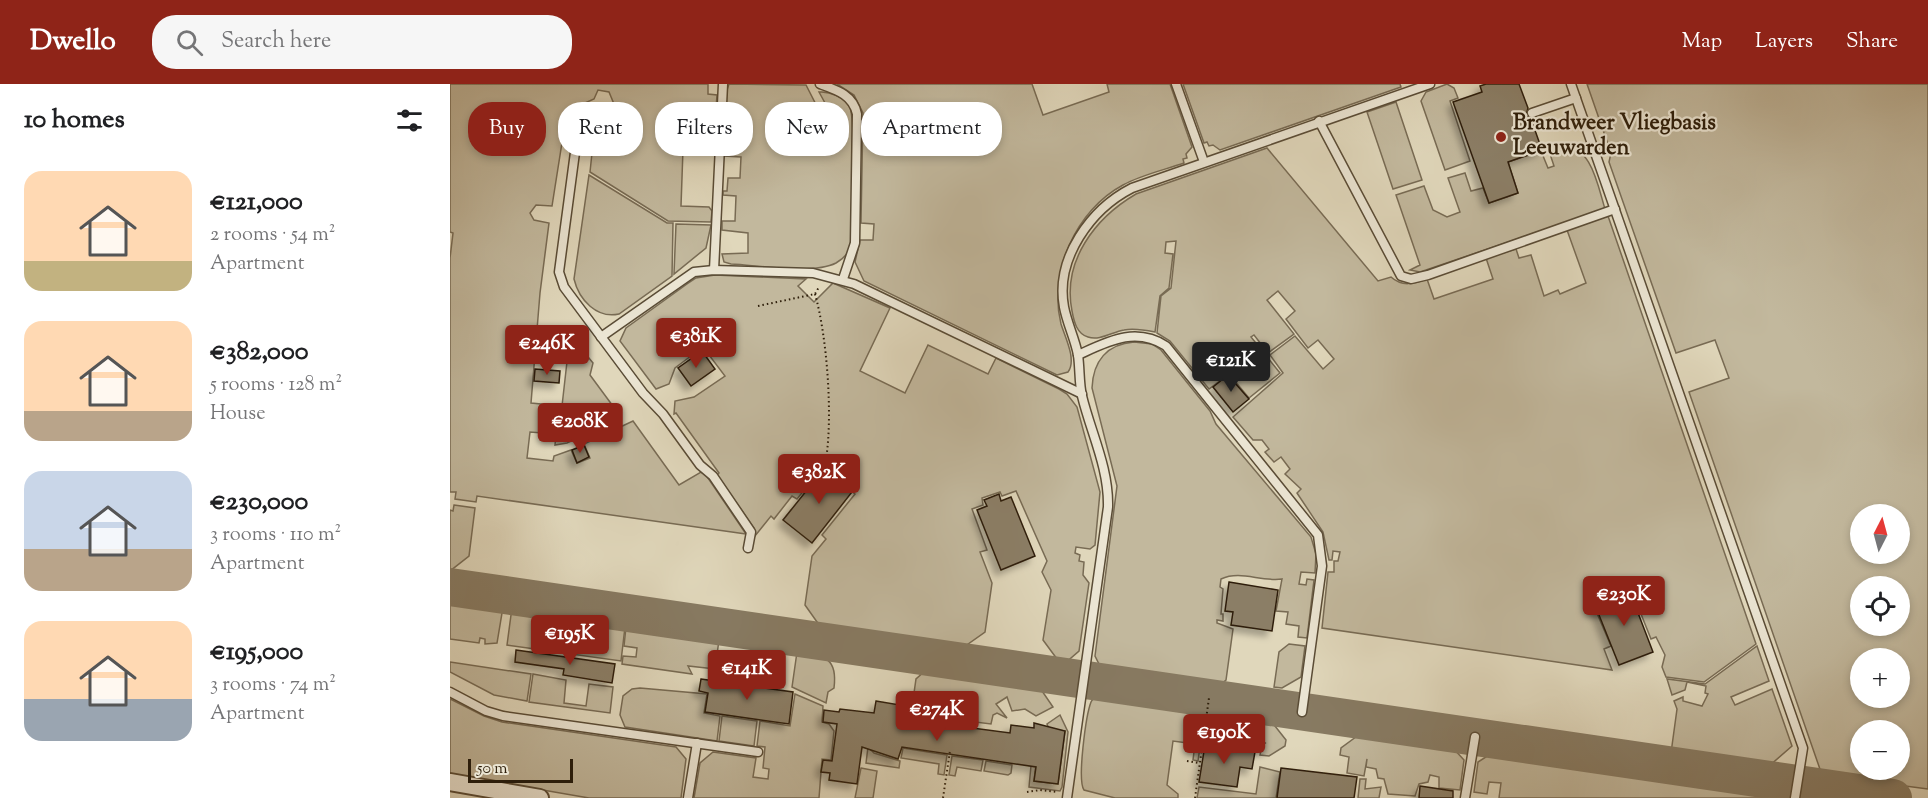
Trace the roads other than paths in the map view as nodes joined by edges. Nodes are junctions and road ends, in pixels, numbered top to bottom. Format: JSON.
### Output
{"nodes":[{"id":1,"x":723,"y":84,"type":"edge"},
{"id":2,"x":820,"y":84,"type":"edge"},
{"id":3,"x":1176,"y":84,"type":"edge"},
{"id":4,"x":1430,"y":84,"type":"edge"},
{"id":5,"x":1571,"y":84,"type":"edge"},
{"id":6,"x":1576,"y":98,"type":"junction"},
{"id":7,"x":1532,"y":113,"type":"dead end"},
{"id":8,"x":1319,"y":122,"type":"junction"},
{"id":9,"x":575,"y":156,"type":"edge"},
{"id":10,"x":1204,"y":162,"type":"junction"},
{"id":11,"x":1615,"y":209,"type":"junction"},
{"id":12,"x":714,"y":270,"type":"junction"},
{"id":13,"x":843,"y":279,"type":"junction"},
{"id":14,"x":601,"y":337,"type":"junction"},
{"id":15,"x":1078,"y":355,"type":"junction"},
{"id":16,"x":1082,"y":394,"type":"junction"},
{"id":17,"x":748,"y":548,"type":"dead end"},
{"id":18,"x":450,"y":692,"type":"edge"},
{"id":19,"x":1302,"y":712,"type":"dead end"},
{"id":20,"x":1474,"y":737,"type":"dead end"},
{"id":21,"x":697,"y":743,"type":"junction"},
{"id":22,"x":758,"y":752,"type":"dead end"},
{"id":23,"x":450,"y":782,"type":"edge"},
{"id":24,"x":540,"y":798,"type":"edge"},
{"id":25,"x":688,"y":798,"type":"edge"},
{"id":26,"x":1067,"y":798,"type":"edge"},
{"id":27,"x":1073,"y":798,"type":"edge"},
{"id":28,"x":1465,"y":798,"type":"edge"},
{"id":29,"x":1795,"y":798,"type":"edge"}],
"edges":[{"from":1,"to":12,"type":"lane"},
{"from":2,"to":13,"type":"lane"},
{"from":3,"to":10,"type":"lane"},
{"from":4,"to":8,"type":"lane"},
{"from":5,"to":6,"type":"lane"},
{"from":6,"to":7,"type":"lane"},
{"from":6,"to":11,"type":"lane"},
{"from":8,"to":10,"type":"lane"},
{"from":8,"to":11,"type":"lane"},
{"from":9,"to":14,"type":"lane"},
{"from":10,"to":15,"type":"lane"},
{"from":11,"to":29,"type":"lane"},
{"from":12,"to":13,"type":"lane"},
{"from":12,"to":14,"type":"lane"},
{"from":13,"to":16,"type":"lane"},
{"from":14,"to":17,"type":"lane"},
{"from":15,"to":16,"type":"lane"},
{"from":15,"to":19,"type":"lane"},
{"from":16,"to":26,"type":"lane"},
{"from":18,"to":21,"type":"lane"},
{"from":20,"to":28,"type":"lane"},
{"from":21,"to":22,"type":"lane"},
{"from":21,"to":25,"type":"lane"},
{"from":23,"to":24,"type":"street"},
{"from":26,"to":27,"type":"lane"}]}
